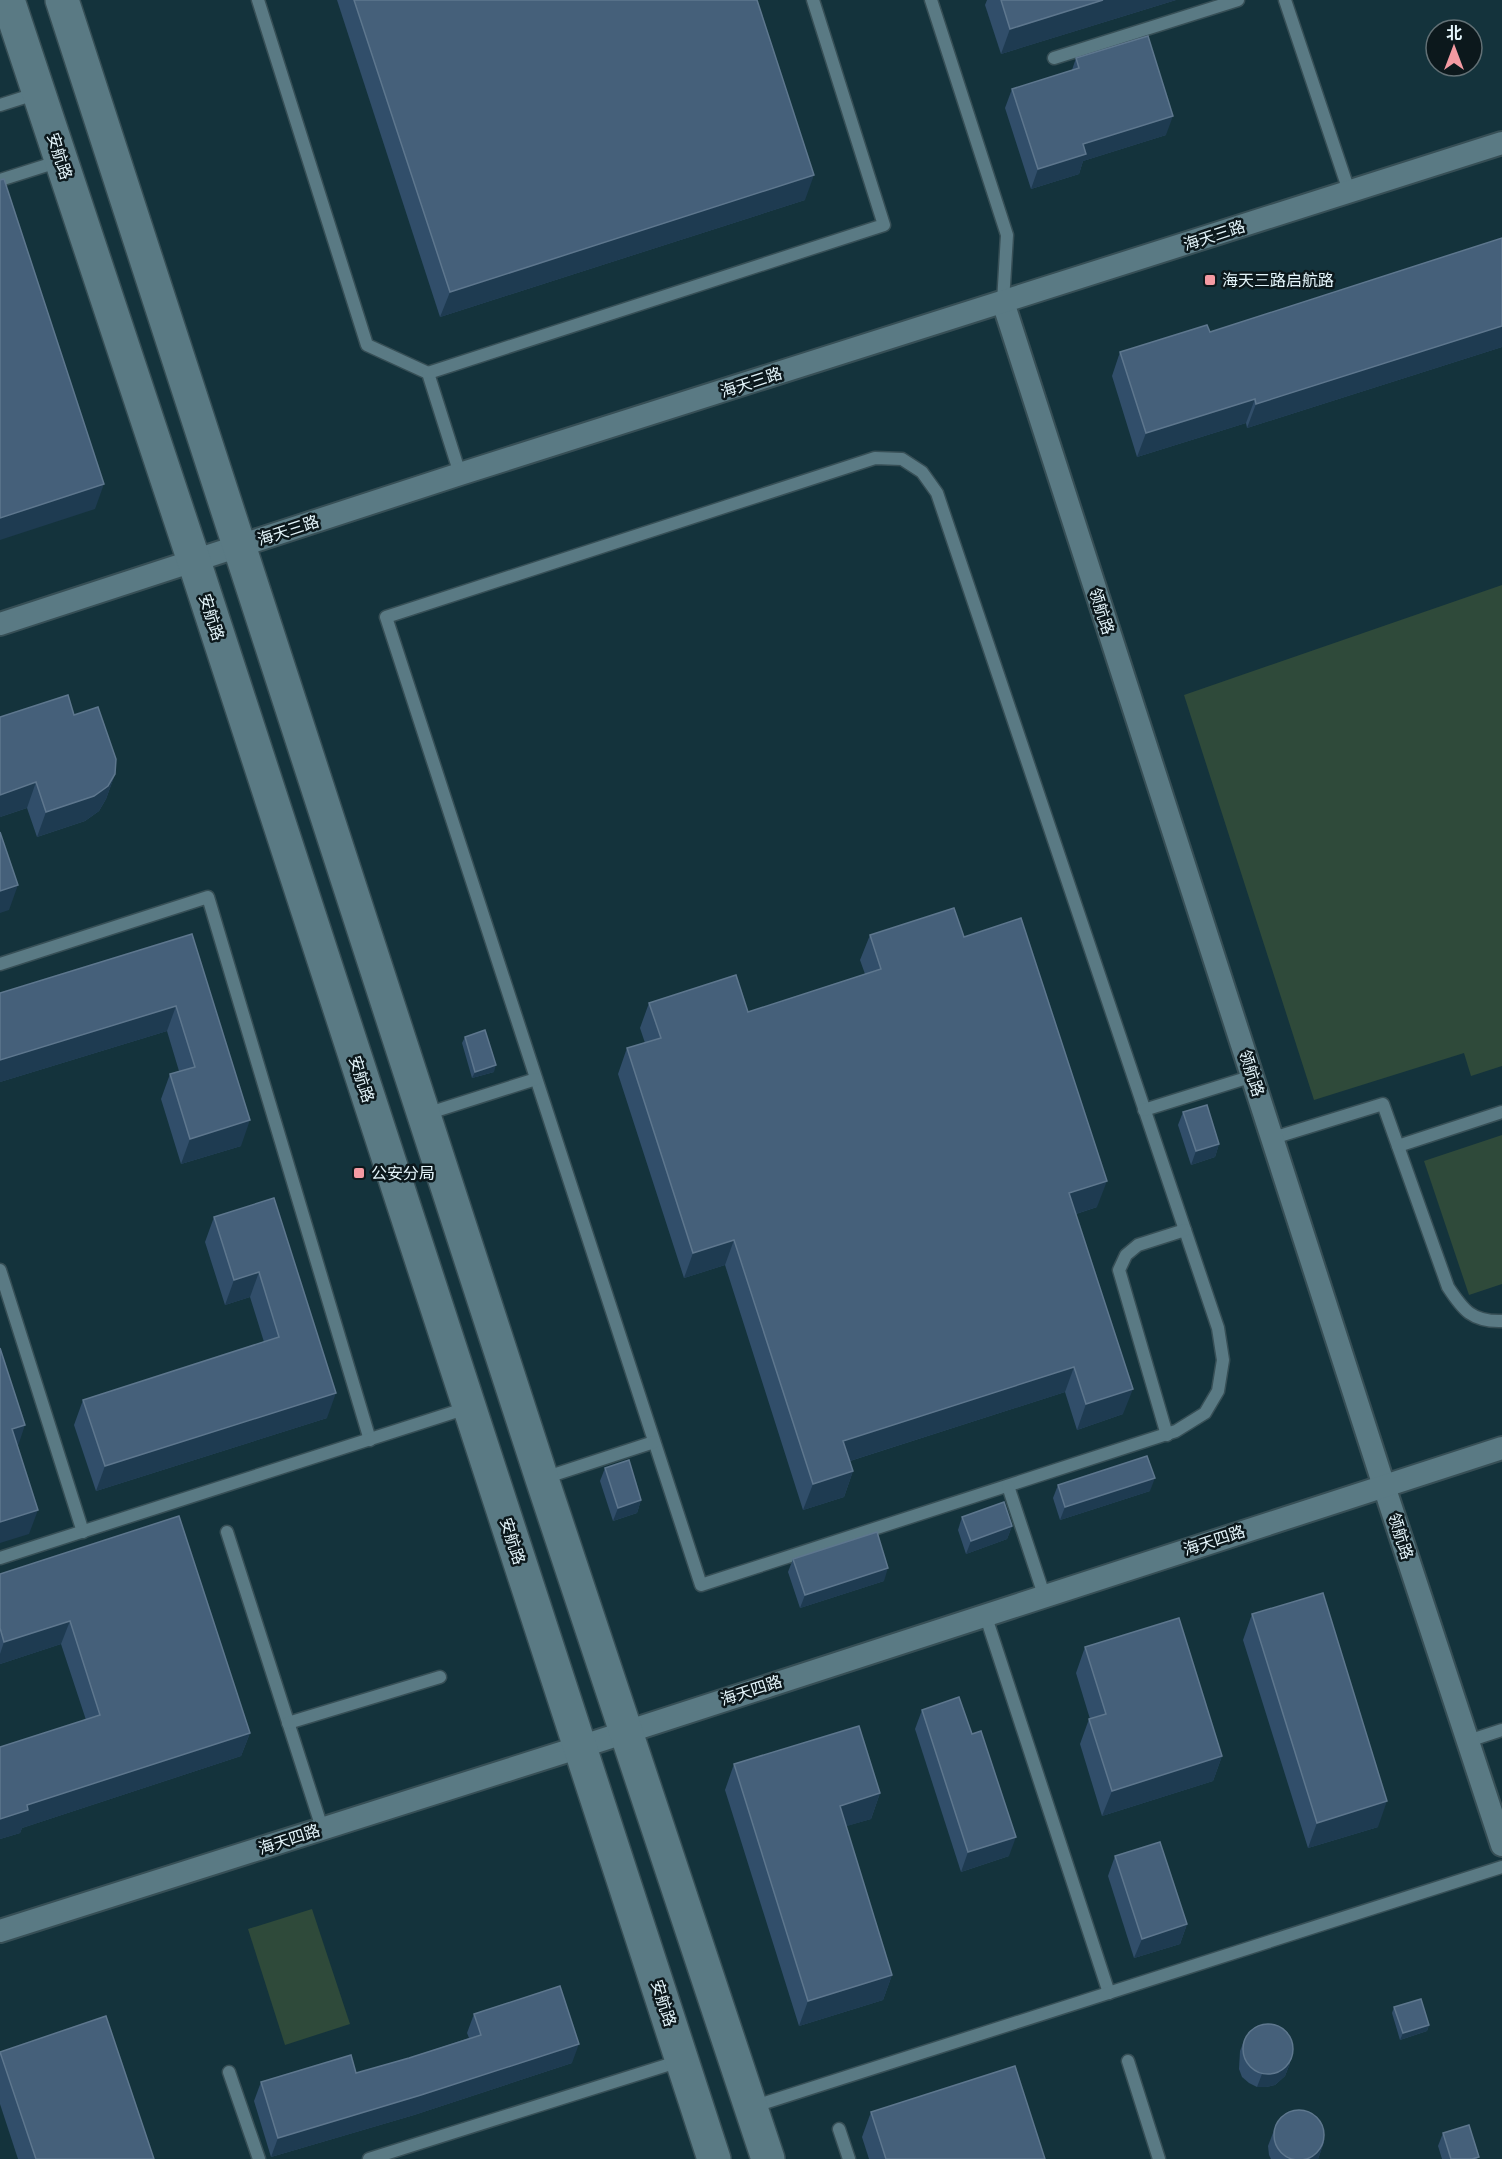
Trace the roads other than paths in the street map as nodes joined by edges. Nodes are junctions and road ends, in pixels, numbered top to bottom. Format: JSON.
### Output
{"nodes":[{"id":1,"x":8,"y":0,"type":"edge"},
{"id":2,"x":62,"y":0,"type":"edge"},
{"id":3,"x":258,"y":0,"type":"edge"},
{"id":4,"x":813,"y":0,"type":"edge"},
{"id":5,"x":931,"y":0,"type":"edge"},
{"id":6,"x":1238,"y":0,"type":"edge"},
{"id":7,"x":1286,"y":0,"type":"edge"},
{"id":8,"x":1054,"y":58,"type":"dead end"},
{"id":9,"x":39,"y":92,"type":"junction"},
{"id":10,"x":0,"y":105,"type":"edge"},
{"id":11,"x":1502,"y":143,"type":"edge"},
{"id":12,"x":61,"y":160,"type":"junction"},
{"id":13,"x":0,"y":180,"type":"edge"},
{"id":14,"x":1349,"y":192,"type":"junction"},
{"id":15,"x":1003,"y":302,"type":"junction"},
{"id":16,"x":428,"y":373,"type":"junction"},
{"id":17,"x":460,"y":474,"type":"junction"},
{"id":18,"x":239,"y":546,"type":"junction"},
{"id":19,"x":194,"y":561,"type":"junction"},
{"id":20,"x":0,"y":624,"type":"edge"},
{"id":21,"x":0,"y":964,"type":"edge"},
{"id":22,"x":1253,"y":1076,"type":"junction"},
{"id":23,"x":536,"y":1079,"type":"junction"},
{"id":24,"x":1144,"y":1110,"type":"junction"},
{"id":25,"x":1502,"y":1112,"type":"edge"},
{"id":26,"x":424,"y":1114,"type":"junction"},
{"id":27,"x":1273,"y":1138,"type":"junction"},
{"id":28,"x":1398,"y":1146,"type":"junction"},
{"id":29,"x":1185,"y":1230,"type":"junction"},
{"id":30,"x":0,"y":1270,"type":"edge"},
{"id":31,"x":1502,"y":1321,"type":"edge"},
{"id":32,"x":469,"y":1408,"type":"junction"},
{"id":33,"x":1167,"y":1435,"type":"junction"},
{"id":34,"x":370,"y":1440,"type":"junction"},
{"id":35,"x":654,"y":1442,"type":"junction"},
{"id":36,"x":1502,"y":1448,"type":"edge"},
{"id":37,"x":542,"y":1479,"type":"junction"},
{"id":38,"x":1008,"y":1486,"type":"junction"},
{"id":39,"x":1384,"y":1486,"type":"junction"},
{"id":40,"x":83,"y":1532,"type":"junction"},
{"id":41,"x":227,"y":1533,"type":"dead end"},
{"id":42,"x":0,"y":1558,"type":"edge"},
{"id":43,"x":1044,"y":1594,"type":"junction"},
{"id":44,"x":985,"y":1614,"type":"junction"},
{"id":45,"x":440,"y":1677,"type":"dead end"},
{"id":46,"x":288,"y":1723,"type":"junction"},
{"id":47,"x":1502,"y":1730,"type":"edge"},
{"id":48,"x":626,"y":1731,"type":"junction"},
{"id":49,"x":1468,"y":1741,"type":"junction"},
{"id":50,"x":580,"y":1747,"type":"junction"},
{"id":51,"x":322,"y":1828,"type":"junction"},
{"id":52,"x":1502,"y":1845,"type":"edge"},
{"id":53,"x":1502,"y":1867,"type":"edge"},
{"id":54,"x":0,"y":1931,"type":"edge"},
{"id":55,"x":1109,"y":1993,"type":"junction"},
{"id":56,"x":682,"y":2060,"type":"junction"},
{"id":57,"x":1128,"y":2061,"type":"dead end"},
{"id":58,"x":229,"y":2072,"type":"dead end"},
{"id":59,"x":752,"y":2107,"type":"junction"},
{"id":60,"x":839,"y":2129,"type":"dead end"},
{"id":61,"x":259,"y":2159,"type":"edge"},
{"id":62,"x":369,"y":2159,"type":"edge"},
{"id":63,"x":714,"y":2159,"type":"edge"},
{"id":64,"x":768,"y":2159,"type":"edge"},
{"id":65,"x":849,"y":2159,"type":"edge"},
{"id":66,"x":1159,"y":2159,"type":"edge"}],
"edges":[{"from":1,"to":9,"type":"street","name":"安航路"},
{"from":2,"to":18,"type":"street"},
{"from":3,"to":16,"type":"lane"},
{"from":4,"to":16,"type":"lane"},
{"from":5,"to":15,"type":"lane"},
{"from":6,"to":8,"type":"lane"},
{"from":7,"to":14,"type":"lane"},
{"from":9,"to":10,"type":"lane"},
{"from":9,"to":12,"type":"street","name":"安航路"},
{"from":11,"to":14,"type":"street","name":"海天三路"},
{"from":12,"to":13,"type":"lane"},
{"from":12,"to":19,"type":"street","name":"安航路"},
{"from":14,"to":15,"type":"street","name":"海天三路"},
{"from":15,"to":17,"type":"street","name":"海天三路"},
{"from":15,"to":22,"type":"street","name":"领航路"},
{"from":16,"to":17,"type":"lane"},
{"from":17,"to":18,"type":"street","name":"海天三路"},
{"from":18,"to":19,"type":"street","name":"海天三路"},
{"from":18,"to":26,"type":"street"},
{"from":19,"to":20,"type":"street","name":"海天三路"},
{"from":19,"to":32,"type":"street","name":"安航路"},
{"from":21,"to":34,"type":"lane"},
{"from":22,"to":24,"type":"lane"},
{"from":22,"to":27,"type":"street","name":"领航路"},
{"from":23,"to":24,"type":"lane"},
{"from":23,"to":26,"type":"lane"},
{"from":23,"to":35,"type":"lane"},
{"from":24,"to":29,"type":"lane"},
{"from":25,"to":28,"type":"lane"},
{"from":26,"to":37,"type":"street"},
{"from":27,"to":28,"type":"lane"},
{"from":27,"to":39,"type":"street","name":"领航路"},
{"from":28,"to":31,"type":"lane"},
{"from":29,"to":33,"type":"lane"},
{"from":29,"to":33,"type":"lane"},
{"from":30,"to":40,"type":"lane"},
{"from":32,"to":34,"type":"lane"},
{"from":32,"to":50,"type":"street","name":"安航路"},
{"from":33,"to":38,"type":"lane"},
{"from":34,"to":40,"type":"lane"},
{"from":35,"to":37,"type":"lane"},
{"from":35,"to":38,"type":"lane"},
{"from":36,"to":39,"type":"street","name":"海天四路"},
{"from":37,"to":48,"type":"street"},
{"from":38,"to":43,"type":"lane"},
{"from":39,"to":43,"type":"street","name":"海天四路"},
{"from":39,"to":49,"type":"street","name":"领航路"},
{"from":40,"to":42,"type":"lane"},
{"from":41,"to":46,"type":"lane"},
{"from":43,"to":44,"type":"street","name":"海天四路"},
{"from":44,"to":48,"type":"street","name":"海天四路"},
{"from":44,"to":55,"type":"lane"},
{"from":45,"to":46,"type":"lane"},
{"from":46,"to":51,"type":"lane"},
{"from":47,"to":49,"type":"lane"},
{"from":48,"to":50,"type":"street","name":"海天四路"},
{"from":48,"to":59,"type":"street"},
{"from":49,"to":52,"type":"street","name":"领航路"},
{"from":50,"to":51,"type":"street","name":"海天四路"},
{"from":50,"to":56,"type":"street","name":"安航路"},
{"from":51,"to":54,"type":"street","name":"海天四路"},
{"from":53,"to":55,"type":"lane"},
{"from":55,"to":59,"type":"lane"},
{"from":56,"to":62,"type":"lane"},
{"from":56,"to":63,"type":"street","name":"安航路"},
{"from":57,"to":66,"type":"lane"},
{"from":58,"to":61,"type":"lane"},
{"from":59,"to":64,"type":"street"},
{"from":60,"to":65,"type":"lane"}]}
